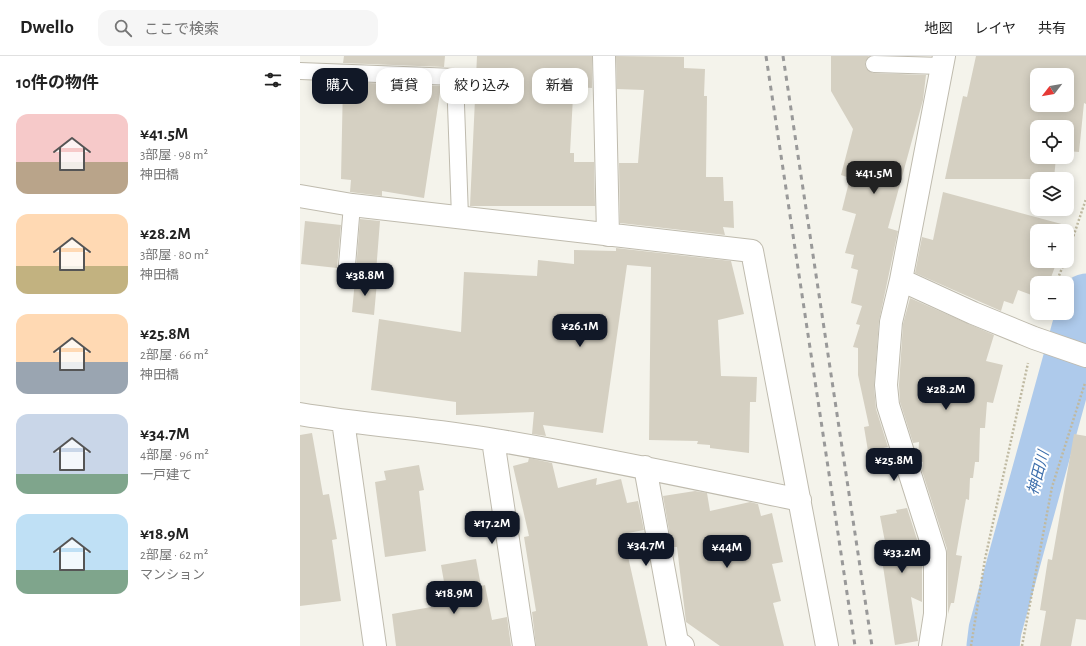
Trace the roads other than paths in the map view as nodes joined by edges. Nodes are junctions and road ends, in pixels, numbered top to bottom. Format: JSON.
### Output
{"nodes":[{"id":1,"x":604,"y":56,"type":"edge"},
{"id":2,"x":943,"y":61,"type":"edge"},
{"id":3,"x":874,"y":64,"type":"dead end"},
{"id":4,"x":300,"y":71,"type":"edge"},
{"id":5,"x":300,"y":196,"type":"edge"},
{"id":6,"x":352,"y":205,"type":"junction"},
{"id":7,"x":460,"y":216,"type":"junction"},
{"id":8,"x":608,"y":235,"type":"junction"},
{"id":9,"x":346,"y":277,"type":"dead end"},
{"id":10,"x":902,"y":280,"type":"junction"},
{"id":11,"x":1085,"y":356,"type":"edge"},
{"id":12,"x":300,"y":414,"type":"edge"},
{"id":13,"x":343,"y":421,"type":"junction"},
{"id":14,"x":493,"y":440,"type":"junction"},
{"id":15,"x":645,"y":467,"type":"junction"},
{"id":16,"x":800,"y":500,"type":"junction"},
{"id":17,"x":375,"y":646,"type":"edge"},
{"id":18,"x":524,"y":646,"type":"edge"},
{"id":19,"x":683,"y":646,"type":"edge"},
{"id":20,"x":827,"y":646,"type":"edge"},
{"id":21,"x":930,"y":646,"type":"edge"}],
"edges":[{"from":1,"to":8,"type":"street"},
{"from":2,"to":3,"type":"lane"},
{"from":2,"to":10,"type":"street"},
{"from":4,"to":7,"type":"lane"},
{"from":5,"to":6,"type":"street"},
{"from":6,"to":7,"type":"street"},
{"from":6,"to":9,"type":"lane"},
{"from":7,"to":8,"type":"street"},
{"from":8,"to":16,"type":"street"},
{"from":10,"to":11,"type":"street"},
{"from":10,"to":21,"type":"street"},
{"from":12,"to":13,"type":"street"},
{"from":13,"to":14,"type":"street"},
{"from":13,"to":17,"type":"street"},
{"from":14,"to":15,"type":"street"},
{"from":14,"to":18,"type":"street"},
{"from":15,"to":16,"type":"street"},
{"from":15,"to":19,"type":"street"},
{"from":16,"to":20,"type":"street"}]}
